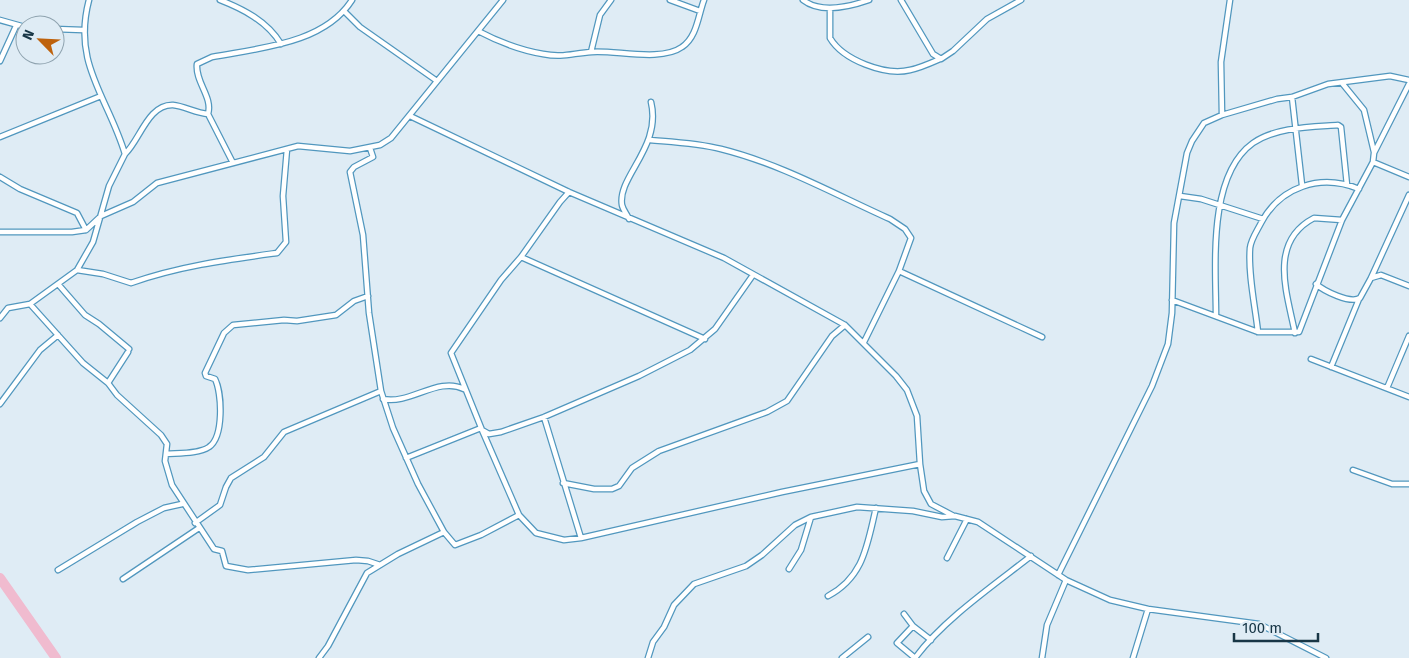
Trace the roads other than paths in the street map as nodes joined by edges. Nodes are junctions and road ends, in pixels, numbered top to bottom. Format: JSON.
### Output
{"nodes":[{"id":1,"x":89,"y":0,"type":"edge"},
{"id":2,"x":220,"y":0,"type":"edge"},
{"id":3,"x":352,"y":0,"type":"edge"},
{"id":4,"x":503,"y":0,"type":"edge"},
{"id":5,"x":611,"y":0,"type":"edge"},
{"id":6,"x":670,"y":0,"type":"edge"},
{"id":7,"x":704,"y":0,"type":"edge"},
{"id":8,"x":803,"y":0,"type":"edge"},
{"id":9,"x":868,"y":0,"type":"edge"},
{"id":10,"x":902,"y":0,"type":"edge"},
{"id":11,"x":1022,"y":0,"type":"edge"},
{"id":12,"x":1230,"y":0,"type":"edge"},
{"id":13,"x":830,"y":8,"type":"junction"},
{"id":14,"x":700,"y":11,"type":"junction"},
{"id":15,"x":345,"y":12,"type":"junction"},
{"id":16,"x":0,"y":20,"type":"edge"},
{"id":17,"x":15,"y":26,"type":"edge"},
{"id":18,"x":15,"y":28,"type":"edge"},
{"id":19,"x":65,"y":29,"type":"edge"},
{"id":20,"x":83,"y":30,"type":"junction"},
{"id":21,"x":478,"y":31,"type":"junction"},
{"id":22,"x":281,"y":44,"type":"junction"},
{"id":23,"x":591,"y":52,"type":"junction"},
{"id":24,"x":941,"y":59,"type":"junction"},
{"id":25,"x":0,"y":61,"type":"edge"},
{"id":26,"x":437,"y":81,"type":"junction"},
{"id":27,"x":1409,"y":82,"type":"edge"},
{"id":28,"x":1342,"y":83,"type":"junction"},
{"id":29,"x":101,"y":96,"type":"junction"},
{"id":30,"x":1292,"y":97,"type":"junction"},
{"id":31,"x":651,"y":102,"type":"dead end"},
{"id":32,"x":208,"y":114,"type":"junction"},
{"id":33,"x":1222,"y":114,"type":"junction"},
{"id":34,"x":410,"y":116,"type":"junction"},
{"id":35,"x":1296,"y":129,"type":"junction"},
{"id":36,"x":0,"y":137,"type":"edge"},
{"id":37,"x":650,"y":140,"type":"junction"},
{"id":38,"x":370,"y":148,"type":"junction"},
{"id":39,"x":287,"y":149,"type":"junction"},
{"id":40,"x":1374,"y":153,"type":"junction"},
{"id":41,"x":125,"y":154,"type":"junction"},
{"id":42,"x":233,"y":162,"type":"junction"},
{"id":43,"x":1373,"y":162,"type":"junction"},
{"id":44,"x":0,"y":177,"type":"edge"},
{"id":45,"x":1409,"y":177,"type":"edge"},
{"id":46,"x":1302,"y":185,"type":"junction"},
{"id":47,"x":1347,"y":185,"type":"junction"},
{"id":48,"x":1359,"y":189,"type":"junction"},
{"id":49,"x":569,"y":192,"type":"junction"},
{"id":50,"x":1409,"y":194,"type":"edge"},
{"id":51,"x":1180,"y":196,"type":"junction"},
{"id":52,"x":1220,"y":204,"type":"junction"},
{"id":53,"x":101,"y":216,"type":"junction"},
{"id":54,"x":630,"y":219,"type":"junction"},
{"id":55,"x":1263,"y":219,"type":"junction"},
{"id":56,"x":1342,"y":220,"type":"junction"},
{"id":57,"x":86,"y":230,"type":"junction"},
{"id":58,"x":0,"y":232,"type":"edge"},
{"id":59,"x":521,"y":257,"type":"junction"},
{"id":60,"x":77,"y":270,"type":"junction"},
{"id":61,"x":899,"y":271,"type":"junction"},
{"id":62,"x":753,"y":275,"type":"junction"},
{"id":63,"x":1371,"y":278,"type":"junction"},
{"id":64,"x":58,"y":284,"type":"junction"},
{"id":65,"x":1316,"y":284,"type":"junction"},
{"id":66,"x":1409,"y":286,"type":"edge"},
{"id":67,"x":368,"y":296,"type":"junction"},
{"id":68,"x":1360,"y":298,"type":"junction"},
{"id":69,"x":1172,"y":300,"type":"junction"},
{"id":70,"x":30,"y":304,"type":"junction"},
{"id":71,"x":1216,"y":316,"type":"junction"},
{"id":72,"x":0,"y":318,"type":"edge"},
{"id":73,"x":845,"y":325,"type":"junction"},
{"id":74,"x":1258,"y":332,"type":"junction"},
{"id":75,"x":1295,"y":334,"type":"junction"},
{"id":76,"x":58,"y":335,"type":"junction"},
{"id":77,"x":1409,"y":336,"type":"edge"},
{"id":78,"x":1042,"y":337,"type":"dead end"},
{"id":79,"x":705,"y":339,"type":"junction"},
{"id":80,"x":864,"y":342,"type":"junction"},
{"id":81,"x":1311,"y":359,"type":"dead end"},
{"id":82,"x":1331,"y":367,"type":"junction"},
{"id":83,"x":108,"y":383,"type":"junction"},
{"id":84,"x":1387,"y":388,"type":"junction"},
{"id":85,"x":465,"y":390,"type":"junction"},
{"id":86,"x":381,"y":391,"type":"junction"},
{"id":87,"x":1409,"y":397,"type":"edge"},
{"id":88,"x":383,"y":399,"type":"junction"},
{"id":89,"x":0,"y":404,"type":"edge"},
{"id":90,"x":544,"y":417,"type":"junction"},
{"id":91,"x":481,"y":429,"type":"junction"},
{"id":92,"x":166,"y":454,"type":"junction"},
{"id":93,"x":406,"y":458,"type":"junction"},
{"id":94,"x":920,"y":464,"type":"junction"},
{"id":95,"x":1353,"y":470,"type":"dead end"},
{"id":96,"x":563,"y":483,"type":"junction"},
{"id":97,"x":1409,"y":484,"type":"edge"},
{"id":98,"x":182,"y":504,"type":"junction"},
{"id":99,"x":876,"y":508,"type":"junction"},
{"id":100,"x":519,"y":515,"type":"junction"},
{"id":101,"x":811,"y":516,"type":"junction"},
{"id":102,"x":953,"y":516,"type":"junction"},
{"id":103,"x":967,"y":519,"type":"junction"},
{"id":104,"x":195,"y":523,"type":"junction"},
{"id":105,"x":199,"y":528,"type":"junction"},
{"id":106,"x":444,"y":532,"type":"junction"},
{"id":107,"x":581,"y":538,"type":"junction"},
{"id":108,"x":1031,"y":556,"type":"junction"},
{"id":109,"x":947,"y":558,"type":"dead end"},
{"id":110,"x":380,"y":565,"type":"junction"},
{"id":111,"x":789,"y":569,"type":"dead end"},
{"id":112,"x":58,"y":570,"type":"dead end"},
{"id":113,"x":1058,"y":575,"type":"junction"},
{"id":114,"x":123,"y":579,"type":"dead end"},
{"id":115,"x":1066,"y":580,"type":"junction"},
{"id":116,"x":828,"y":596,"type":"dead end"},
{"id":117,"x":1148,"y":609,"type":"junction"},
{"id":118,"x":904,"y":614,"type":"dead end"},
{"id":119,"x":913,"y":626,"type":"junction"},
{"id":120,"x":868,"y":637,"type":"dead end"},
{"id":121,"x":931,"y":640,"type":"junction"},
{"id":122,"x":319,"y":658,"type":"edge"},
{"id":123,"x":648,"y":658,"type":"edge"},
{"id":124,"x":842,"y":658,"type":"edge"},
{"id":125,"x":915,"y":658,"type":"edge"},
{"id":126,"x":1042,"y":658,"type":"edge"},
{"id":127,"x":1133,"y":658,"type":"edge"},
{"id":128,"x":1326,"y":658,"type":"edge"}],
"edges":[{"from":1,"to":20,"type":"street"},
{"from":2,"to":22,"type":"street"},
{"from":3,"to":15,"type":"street"},
{"from":4,"to":21,"type":"street"},
{"from":5,"to":23,"type":"street"},
{"from":6,"to":14,"type":"street"},
{"from":7,"to":14,"type":"street"},
{"from":8,"to":13,"type":"street"},
{"from":9,"to":13,"type":"street"},
{"from":10,"to":24,"type":"street"},
{"from":11,"to":24,"type":"street"},
{"from":12,"to":33,"type":"street"},
{"from":13,"to":24,"type":"street"},
{"from":14,"to":23,"type":"street"},
{"from":15,"to":22,"type":"street"},
{"from":15,"to":26,"type":"street"},
{"from":16,"to":17,"type":"street"},
{"from":18,"to":25,"type":"street"},
{"from":19,"to":20,"type":"street"},
{"from":20,"to":29,"type":"street"},
{"from":21,"to":23,"type":"street"},
{"from":21,"to":26,"type":"street"},
{"from":22,"to":32,"type":"street"},
{"from":26,"to":34,"type":"street"},
{"from":27,"to":28,"type":"street"},
{"from":27,"to":40,"type":"street"},
{"from":28,"to":30,"type":"street"},
{"from":28,"to":40,"type":"street"},
{"from":29,"to":36,"type":"street"},
{"from":29,"to":41,"type":"street"},
{"from":30,"to":33,"type":"street"},
{"from":30,"to":35,"type":"street"},
{"from":31,"to":37,"type":"street"},
{"from":32,"to":41,"type":"street"},
{"from":32,"to":42,"type":"street"},
{"from":33,"to":51,"type":"street"},
{"from":34,"to":38,"type":"street"},
{"from":34,"to":49,"type":"street"},
{"from":35,"to":46,"type":"street"},
{"from":35,"to":47,"type":"street"},
{"from":35,"to":52,"type":"street"},
{"from":37,"to":54,"type":"street"},
{"from":37,"to":61,"type":"street"},
{"from":38,"to":39,"type":"street"},
{"from":38,"to":67,"type":"street"},
{"from":39,"to":42,"type":"street"},
{"from":39,"to":60,"type":"street"},
{"from":40,"to":43,"type":"street"},
{"from":41,"to":53,"type":"street"},
{"from":42,"to":53,"type":"street"},
{"from":43,"to":45,"type":"street"},
{"from":43,"to":48,"type":"street"},
{"from":44,"to":57,"type":"street"},
{"from":46,"to":47,"type":"street"},
{"from":46,"to":55,"type":"street"},
{"from":47,"to":48,"type":"street"},
{"from":48,"to":56,"type":"street"},
{"from":49,"to":54,"type":"street"},
{"from":49,"to":59,"type":"street"},
{"from":50,"to":63,"type":"street"},
{"from":51,"to":52,"type":"street"},
{"from":51,"to":69,"type":"street"},
{"from":52,"to":55,"type":"street"},
{"from":52,"to":71,"type":"street"},
{"from":53,"to":57,"type":"street"},
{"from":53,"to":60,"type":"street"},
{"from":54,"to":62,"type":"street"},
{"from":55,"to":74,"type":"street"},
{"from":56,"to":65,"type":"street"},
{"from":56,"to":75,"type":"street"},
{"from":57,"to":58,"type":"street"},
{"from":59,"to":79,"type":"street"},
{"from":59,"to":85,"type":"street"},
{"from":60,"to":64,"type":"street"},
{"from":61,"to":78,"type":"street"},
{"from":61,"to":80,"type":"street"},
{"from":62,"to":73,"type":"street"},
{"from":62,"to":79,"type":"street"},
{"from":63,"to":66,"type":"street"},
{"from":63,"to":68,"type":"street"},
{"from":64,"to":70,"type":"street"},
{"from":64,"to":83,"type":"street"},
{"from":65,"to":68,"type":"street"},
{"from":65,"to":75,"type":"street"},
{"from":67,"to":86,"type":"street"},
{"from":67,"to":92,"type":"street"},
{"from":68,"to":82,"type":"street"},
{"from":69,"to":71,"type":"street"},
{"from":69,"to":113,"type":"street"},
{"from":70,"to":72,"type":"street"},
{"from":70,"to":76,"type":"street"},
{"from":71,"to":74,"type":"street"},
{"from":73,"to":80,"type":"street"},
{"from":73,"to":96,"type":"street"},
{"from":74,"to":75,"type":"street"},
{"from":76,"to":83,"type":"street"},
{"from":76,"to":89,"type":"street"},
{"from":77,"to":84,"type":"street"},
{"from":79,"to":90,"type":"street"},
{"from":80,"to":94,"type":"street"},
{"from":81,"to":82,"type":"street"},
{"from":82,"to":84,"type":"street"},
{"from":83,"to":92,"type":"street"},
{"from":84,"to":87,"type":"street"},
{"from":85,"to":88,"type":"street"},
{"from":85,"to":91,"type":"street"},
{"from":86,"to":88,"type":"street"},
{"from":86,"to":104,"type":"street"},
{"from":88,"to":93,"type":"street"},
{"from":90,"to":91,"type":"street"},
{"from":90,"to":96,"type":"street"},
{"from":91,"to":93,"type":"street"},
{"from":91,"to":100,"type":"street"},
{"from":92,"to":98,"type":"street"},
{"from":93,"to":106,"type":"street"},
{"from":94,"to":102,"type":"street"},
{"from":94,"to":107,"type":"street"},
{"from":95,"to":97,"type":"street"},
{"from":96,"to":107,"type":"street"},
{"from":98,"to":104,"type":"street"},
{"from":98,"to":112,"type":"street"},
{"from":99,"to":101,"type":"street"},
{"from":99,"to":102,"type":"street"},
{"from":99,"to":116,"type":"street"},
{"from":100,"to":106,"type":"street"},
{"from":100,"to":107,"type":"street"},
{"from":101,"to":111,"type":"street"},
{"from":101,"to":123,"type":"street"},
{"from":102,"to":103,"type":"street"},
{"from":103,"to":108,"type":"street"},
{"from":103,"to":109,"type":"street"},
{"from":104,"to":105,"type":"street"},
{"from":105,"to":110,"type":"street"},
{"from":105,"to":114,"type":"street"},
{"from":106,"to":110,"type":"street"},
{"from":108,"to":113,"type":"street"},
{"from":108,"to":121,"type":"street"},
{"from":110,"to":122,"type":"street"},
{"from":113,"to":115,"type":"street"},
{"from":115,"to":117,"type":"street"},
{"from":115,"to":126,"type":"street"},
{"from":117,"to":127,"type":"street"},
{"from":117,"to":128,"type":"street"},
{"from":118,"to":119,"type":"street"},
{"from":119,"to":121,"type":"street"},
{"from":119,"to":125,"type":"street"},
{"from":120,"to":124,"type":"street"},
{"from":121,"to":125,"type":"street"}]}
